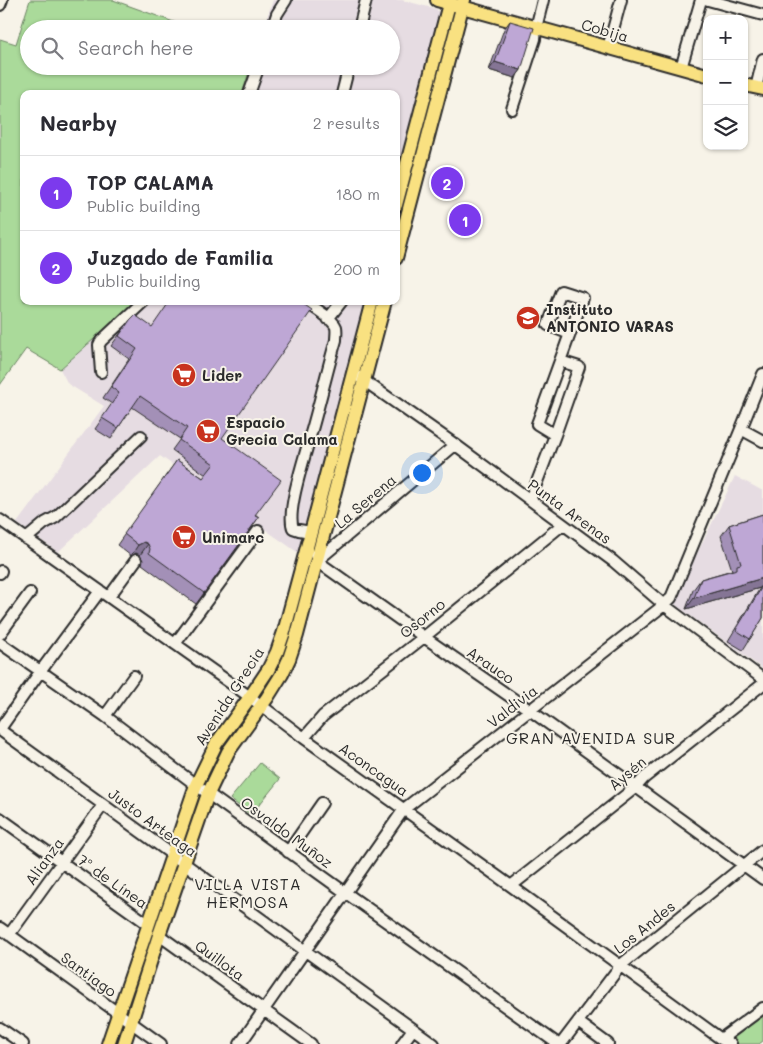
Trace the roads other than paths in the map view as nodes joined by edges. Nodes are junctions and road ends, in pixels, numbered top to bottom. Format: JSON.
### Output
{"nodes":[{"id":1,"x":2,"y":0,"type":"edge"},
{"id":2,"x":286,"y":0,"type":"edge"},
{"id":3,"x":366,"y":0,"type":"edge"},
{"id":4,"x":543,"y":0,"type":"edge"},
{"id":5,"x":621,"y":0,"type":"edge"},
{"id":6,"x":701,"y":0,"type":"edge"},
{"id":7,"x":708,"y":0,"type":"edge"},
{"id":8,"x":445,"y":1,"type":"edge"},
{"id":9,"x":463,"y":4,"type":"edge"},
{"id":10,"x":0,"y":5,"type":"edge"},
{"id":11,"x":763,"y":15,"type":"edge"},
{"id":12,"x":275,"y":20,"type":"edge"},
{"id":13,"x":361,"y":20,"type":"edge"},
{"id":14,"x":536,"y":28,"type":"junction"},
{"id":15,"x":608,"y":48,"type":"junction"},
{"id":16,"x":763,"y":60,"type":"edge"},
{"id":17,"x":681,"y":68,"type":"junction"},
{"id":18,"x":703,"y":74,"type":"edge"},
{"id":19,"x":256,"y":75,"type":"edge"},
{"id":20,"x":347,"y":75,"type":"edge"},
{"id":21,"x":754,"y":87,"type":"edge"},
{"id":22,"x":250,"y":90,"type":"edge"},
{"id":23,"x":343,"y":90,"type":"edge"},
{"id":24,"x":512,"y":109,"type":"dead end"},
{"id":25,"x":400,"y":188,"type":"edge"},
{"id":26,"x":400,"y":243,"type":"edge"},
{"id":27,"x":140,"y":305,"type":"edge"},
{"id":28,"x":309,"y":305,"type":"edge"},
{"id":29,"x":339,"y":305,"type":"edge"},
{"id":30,"x":371,"y":305,"type":"edge"},
{"id":31,"x":384,"y":305,"type":"edge"},
{"id":32,"x":328,"y":319,"type":"junction"},
{"id":33,"x":570,"y":334,"type":"dead end"},
{"id":34,"x":560,"y":361,"type":"junction"},
{"id":35,"x":102,"y":372,"type":"dead end"},
{"id":36,"x":763,"y":374,"type":"edge"},
{"id":37,"x":359,"y":377,"type":"junction"},
{"id":38,"x":742,"y":429,"type":"junction"},
{"id":39,"x":555,"y":435,"type":"junction"},
{"id":40,"x":141,"y":436,"type":"dead end"},
{"id":41,"x":763,"y":441,"type":"edge"},
{"id":42,"x":455,"y":445,"type":"junction"},
{"id":43,"x":530,"y":500,"type":"junction"},
{"id":44,"x":0,"y":520,"type":"edge"},
{"id":45,"x":562,"y":525,"type":"junction"},
{"id":46,"x":258,"y":531,"type":"edge"},
{"id":47,"x":310,"y":536,"type":"junction"},
{"id":48,"x":26,"y":539,"type":"junction"},
{"id":49,"x":136,"y":560,"type":"dead end"},
{"id":50,"x":318,"y":561,"type":"junction"},
{"id":51,"x":100,"y":591,"type":"junction"},
{"id":52,"x":30,"y":593,"type":"dead end"},
{"id":53,"x":109,"y":597,"type":"junction"},
{"id":54,"x":664,"y":605,"type":"junction"},
{"id":55,"x":0,"y":634,"type":"edge"},
{"id":56,"x":424,"y":637,"type":"junction"},
{"id":57,"x":0,"y":643,"type":"edge"},
{"id":58,"x":175,"y":644,"type":"junction"},
{"id":59,"x":40,"y":672,"type":"junction"},
{"id":60,"x":134,"y":676,"type":"dead end"},
{"id":61,"x":763,"y":679,"type":"edge"},
{"id":62,"x":763,"y":684,"type":"edge"},
{"id":63,"x":250,"y":697,"type":"junction"},
{"id":64,"x":261,"y":706,"type":"junction"},
{"id":65,"x":531,"y":711,"type":"junction"},
{"id":66,"x":105,"y":716,"type":"junction"},
{"id":67,"x":0,"y":730,"type":"edge"},
{"id":68,"x":304,"y":738,"type":"junction"},
{"id":69,"x":196,"y":785,"type":"junction"},
{"id":70,"x":636,"y":787,"type":"junction"},
{"id":71,"x":208,"y":794,"type":"junction"},
{"id":72,"x":322,"y":803,"type":"dead end"},
{"id":73,"x":103,"y":805,"type":"junction"},
{"id":74,"x":404,"y":809,"type":"junction"},
{"id":75,"x":0,"y":818,"type":"edge"},
{"id":76,"x":763,"y":850,"type":"edge"},
{"id":77,"x":288,"y":852,"type":"junction"},
{"id":78,"x":172,"y":853,"type":"junction"},
{"id":79,"x":61,"y":862,"type":"junction"},
{"id":80,"x":184,"y":862,"type":"junction"},
{"id":81,"x":744,"y":866,"type":"junction"},
{"id":82,"x":763,"y":879,"type":"edge"},
{"id":83,"x":512,"y":886,"type":"junction"},
{"id":84,"x":346,"y":894,"type":"junction"},
{"id":85,"x":148,"y":924,"type":"junction"},
{"id":86,"x":0,"y":928,"type":"edge"},
{"id":87,"x":9,"y":935,"type":"junction"},
{"id":88,"x":159,"y":935,"type":"junction"},
{"id":89,"x":305,"y":952,"type":"junction"},
{"id":90,"x":620,"y":965,"type":"junction"},
{"id":91,"x":763,"y":1008,"type":"edge"},
{"id":92,"x":264,"y":1010,"type":"junction"},
{"id":93,"x":118,"y":1013,"type":"junction"},
{"id":94,"x":578,"y":1022,"type":"junction"},
{"id":95,"x":132,"y":1023,"type":"junction"},
{"id":96,"x":0,"y":1028,"type":"edge"},
{"id":97,"x":413,"y":1029,"type":"junction"},
{"id":98,"x":726,"y":1042,"type":"edge"},
{"id":99,"x":22,"y":1044,"type":"edge"},
{"id":100,"x":108,"y":1044,"type":"edge"},
{"id":101,"x":124,"y":1044,"type":"edge"},
{"id":102,"x":161,"y":1044,"type":"edge"},
{"id":103,"x":240,"y":1044,"type":"edge"},
{"id":104,"x":311,"y":1044,"type":"edge"},
{"id":105,"x":402,"y":1044,"type":"edge"},
{"id":106,"x":434,"y":1044,"type":"edge"},
{"id":107,"x":559,"y":1044,"type":"edge"},
{"id":108,"x":608,"y":1044,"type":"edge"}],
"edges":[{"from":1,"to":10,"type":"street"},
{"from":2,"to":12,"type":"street"},
{"from":3,"to":13,"type":"street"},
{"from":4,"to":14,"type":"street"},
{"from":5,"to":15,"type":"street"},
{"from":6,"to":17,"type":"street"},
{"from":7,"to":11,"type":"street"},
{"from":8,"to":9,"type":"main road","name":"Cobija"},
{"from":8,"to":25,"type":"main road"},
{"from":9,"to":14,"type":"main road","name":"Cobija"},
{"from":9,"to":26,"type":"main road"},
{"from":14,"to":15,"type":"main road","name":"Cobija"},
{"from":14,"to":24,"type":"street"},
{"from":15,"to":17,"type":"main road","name":"Cobija"},
{"from":16,"to":21,"type":"street"},
{"from":17,"to":18,"type":"main road","name":"Cobija"},
{"from":19,"to":22,"type":"street"},
{"from":20,"to":23,"type":"street"},
{"from":27,"to":35,"type":"street"},
{"from":28,"to":32,"type":"street"},
{"from":29,"to":32,"type":"street"},
{"from":30,"to":37,"type":"main road","name":"Avenida Grecia"},
{"from":31,"to":37,"type":"main road","name":"Avenida Grecia"},
{"from":32,"to":47,"type":"street"},
{"from":33,"to":34,"type":"street"},
{"from":34,"to":39,"type":"street"},
{"from":34,"to":39,"type":"street"},
{"from":36,"to":38,"type":"street","name":"Valdivia"},
{"from":37,"to":42,"type":"street","name":"Punta Arenas"},
{"from":37,"to":47,"type":"main road","name":"Avenida Grecia"},
{"from":37,"to":50,"type":"main road","name":"Avenida Grecia"},
{"from":38,"to":41,"type":"street"},
{"from":38,"to":54,"type":"street","name":"Valdivia"},
{"from":39,"to":43,"type":"street"},
{"from":40,"to":48,"type":"street"},
{"from":42,"to":43,"type":"street","name":"Punta Arenas"},
{"from":42,"to":50,"type":"street","name":"La Serena"},
{"from":43,"to":45,"type":"street","name":"Punta Arenas"},
{"from":44,"to":48,"type":"street","name":"Aconcagua"},
{"from":45,"to":54,"type":"street","name":"Punta Arenas"},
{"from":45,"to":56,"type":"street","name":"Osorno"},
{"from":46,"to":58,"type":"street"},
{"from":47,"to":50,"type":"street","name":"Arauco"},
{"from":47,"to":63,"type":"main road","name":"Avenida Grecia"},
{"from":48,"to":51,"type":"street","name":"Aconcagua"},
{"from":49,"to":53,"type":"street"},
{"from":50,"to":56,"type":"street","name":"Arauco"},
{"from":50,"to":64,"type":"main road","name":"Avenida Grecia"},
{"from":51,"to":53,"type":"street","name":"Aconcagua"},
{"from":51,"to":59,"type":"street"},
{"from":52,"to":55,"type":"street"},
{"from":53,"to":58,"type":"street","name":"Aconcagua"},
{"from":54,"to":61,"type":"street","name":"Punta Arenas"},
{"from":54,"to":65,"type":"street","name":"Valdivia"},
{"from":56,"to":65,"type":"street","name":"Arauco"},
{"from":56,"to":68,"type":"street","name":"Osorno"},
{"from":57,"to":59,"type":"street","name":"Osvaldo Muñoz"},
{"from":58,"to":63,"type":"street","name":"Aconcagua"},
{"from":59,"to":66,"type":"street","name":"Osvaldo Muñoz"},
{"from":59,"to":67,"type":"street"},
{"from":60,"to":66,"type":"street"},
{"from":62,"to":70,"type":"street","name":"Aysén"},
{"from":63,"to":64,"type":"street","name":"Aconcagua"},
{"from":63,"to":69,"type":"main road","name":"Avenida Grecia"},
{"from":64,"to":68,"type":"street","name":"Aconcagua"},
{"from":64,"to":71,"type":"main road","name":"Avenida Grecia"},
{"from":65,"to":70,"type":"street","name":"Arauco"},
{"from":65,"to":74,"type":"street","name":"Valdivia"},
{"from":66,"to":69,"type":"street","name":"Osvaldo Muñoz"},
{"from":67,"to":73,"type":"street","name":"Justo Arteaga"},
{"from":68,"to":74,"type":"street","name":"Aconcagua"},
{"from":69,"to":71,"type":"street","name":"Osvaldo Muñoz"},
{"from":69,"to":78,"type":"main road","name":"Avenida Grecia"},
{"from":70,"to":81,"type":"street","name":"Arauco"},
{"from":70,"to":83,"type":"street","name":"Aysén"},
{"from":71,"to":77,"type":"street","name":"Osvaldo Muñoz"},
{"from":71,"to":80,"type":"main road","name":"Avenida Grecia"},
{"from":72,"to":77,"type":"street"},
{"from":73,"to":78,"type":"street","name":"Justo Arteaga"},
{"from":73,"to":79,"type":"street","name":"Alianza"},
{"from":74,"to":83,"type":"street","name":"Aconcagua"},
{"from":74,"to":84,"type":"street","name":"Valdivia"},
{"from":75,"to":79,"type":"street","name":"7º de Línea"},
{"from":76,"to":81,"type":"street","name":"Los Andes"},
{"from":77,"to":84,"type":"street","name":"Osvaldo Muñoz"},
{"from":78,"to":80,"type":"street","name":"Justo Arteaga"},
{"from":78,"to":85,"type":"main road","name":"Avenida Grecia"},
{"from":79,"to":85,"type":"street","name":"7º de Línea"},
{"from":79,"to":87,"type":"street","name":"Alianza"},
{"from":80,"to":88,"type":"main road","name":"Avenida Grecia"},
{"from":80,"to":89,"type":"street","name":"Justo Arteaga"},
{"from":81,"to":82,"type":"street","name":"Arauco"},
{"from":81,"to":90,"type":"street","name":"Los Andes"},
{"from":83,"to":90,"type":"street","name":"Aconcagua"},
{"from":84,"to":89,"type":"street","name":"Valdivia"},
{"from":84,"to":107,"type":"street","name":"Osvaldo Muñoz"},
{"from":85,"to":93,"type":"main road","name":"Avenida Grecia"},
{"from":86,"to":87,"type":"street","name":"Santiago"},
{"from":87,"to":93,"type":"street","name":"Santiago"},
{"from":88,"to":92,"type":"street","name":"Quillota"},
{"from":88,"to":95,"type":"main road","name":"Avenida Grecia"},
{"from":89,"to":92,"type":"street","name":"Valdivia"},
{"from":89,"to":97,"type":"street","name":"Justo Arteaga"},
{"from":90,"to":94,"type":"street","name":"Los Andes"},
{"from":90,"to":98,"type":"street","name":"Aconcagua"},
{"from":91,"to":98,"type":"street"},
{"from":92,"to":103,"type":"street","name":"Valdivia"},
{"from":92,"to":104,"type":"street","name":"Quillota"},
{"from":93,"to":95,"type":"street","name":"Santiago"},
{"from":93,"to":100,"type":"main road","name":"Avenida Grecia"},
{"from":94,"to":107,"type":"street","name":"Los Andes"},
{"from":94,"to":108,"type":"street"},
{"from":95,"to":101,"type":"main road","name":"Avenida Grecia"},
{"from":95,"to":102,"type":"street","name":"Santiago"},
{"from":96,"to":99,"type":"street"},
{"from":97,"to":105,"type":"street"},
{"from":97,"to":106,"type":"street","name":"Justo Arteaga"}]}
